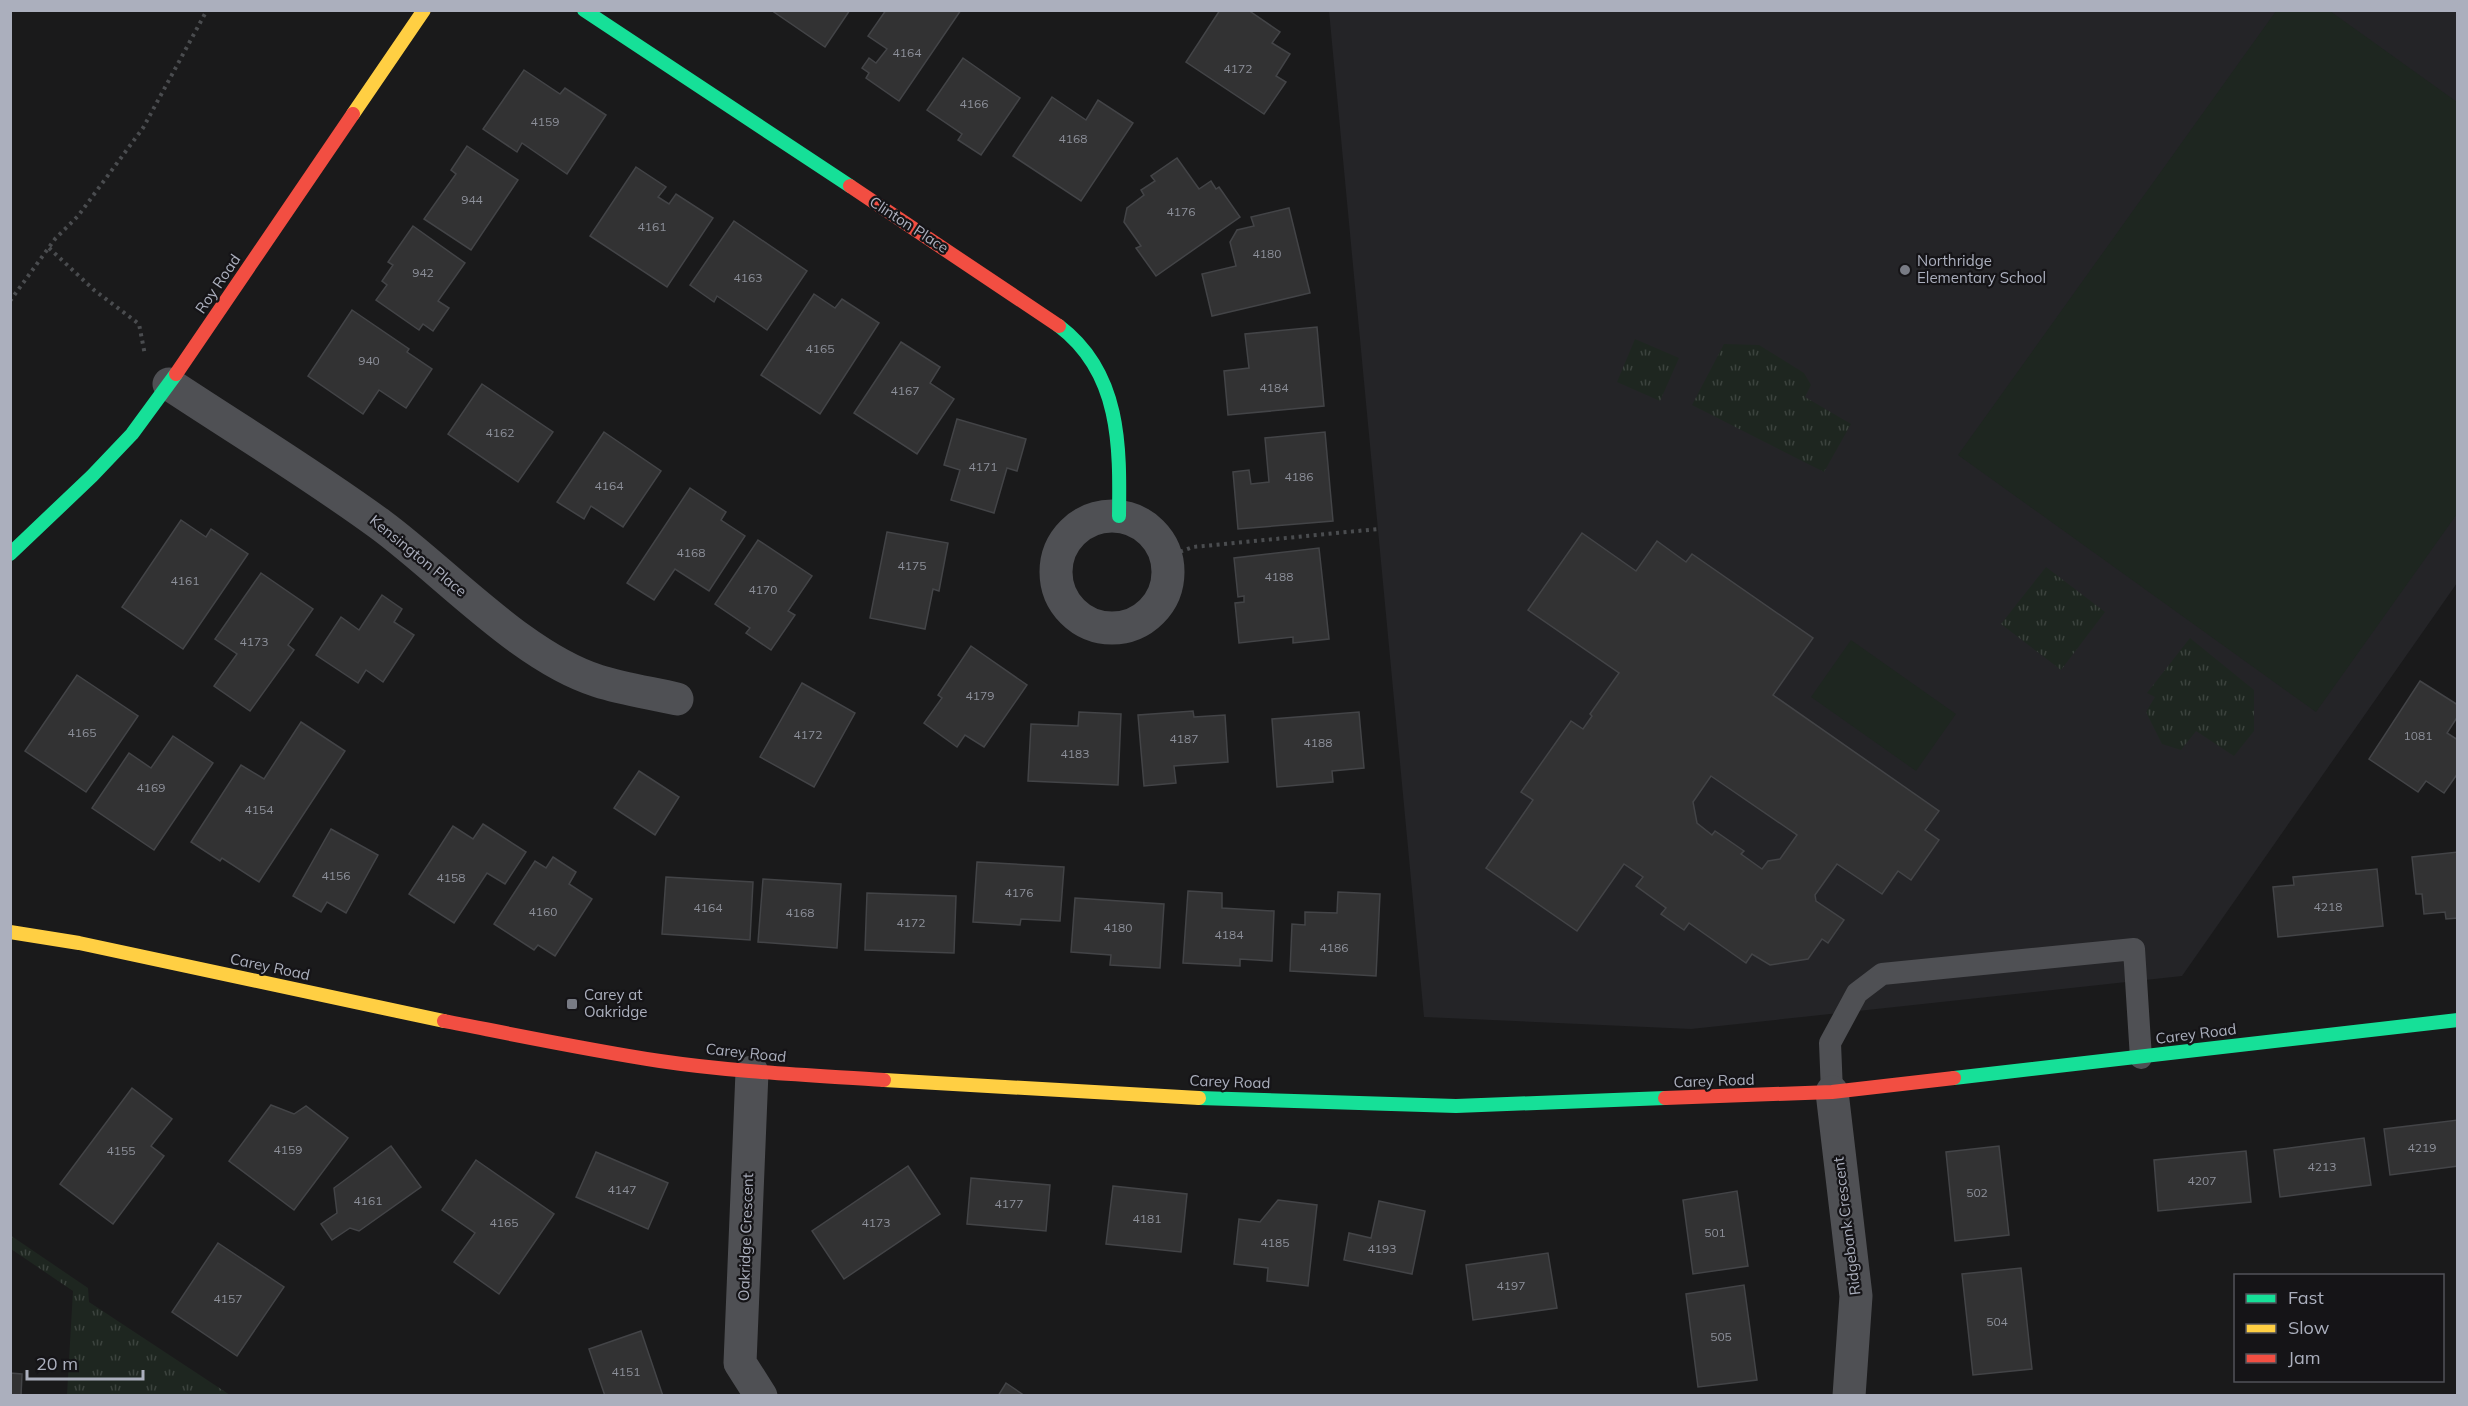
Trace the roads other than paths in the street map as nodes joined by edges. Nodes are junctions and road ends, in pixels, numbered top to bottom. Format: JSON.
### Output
{"nodes":[{"id":1,"x":424,"y":10,"type":"edge"},
{"id":2,"x":584,"y":10,"type":"edge"},
{"id":3,"x":169,"y":384,"type":"junction"},
{"id":4,"x":1119,"y":516,"type":"junction"},
{"id":5,"x":10,"y":554,"type":"edge"},
{"id":6,"x":677,"y":699,"type":"dead end"},
{"id":7,"x":10,"y":932,"type":"edge"},
{"id":8,"x":2457,"y":1020,"type":"edge"},
{"id":9,"x":2140,"y":1058,"type":"junction"},
{"id":10,"x":752,"y":1072,"type":"junction"},
{"id":11,"x":1832,"y":1092,"type":"junction"},
{"id":12,"x":761,"y":1395,"type":"edge"},
{"id":13,"x":1850,"y":1395,"type":"edge"}],
"edges":[{"from":1,"to":3,"type":"street","name":"Roy Road"},
{"from":2,"to":4,"type":"street","name":"Clinton Place"},
{"from":3,"to":5,"type":"street","name":"Roy Road"},
{"from":3,"to":6,"type":"street","name":"Kensington Place"},
{"from":4,"to":4,"type":"street"},
{"from":7,"to":10,"type":"street","name":"Carey Road"},
{"from":8,"to":9,"type":"street","name":"Carey Road"},
{"from":9,"to":11,"type":"street","name":"Carey Road"},
{"from":9,"to":11,"type":"lane"},
{"from":10,"to":11,"type":"street","name":"Carey Road"},
{"from":10,"to":12,"type":"street","name":"Oakridge Crescent"},
{"from":11,"to":13,"type":"street","name":"Ridgebank Crescent"}]}
